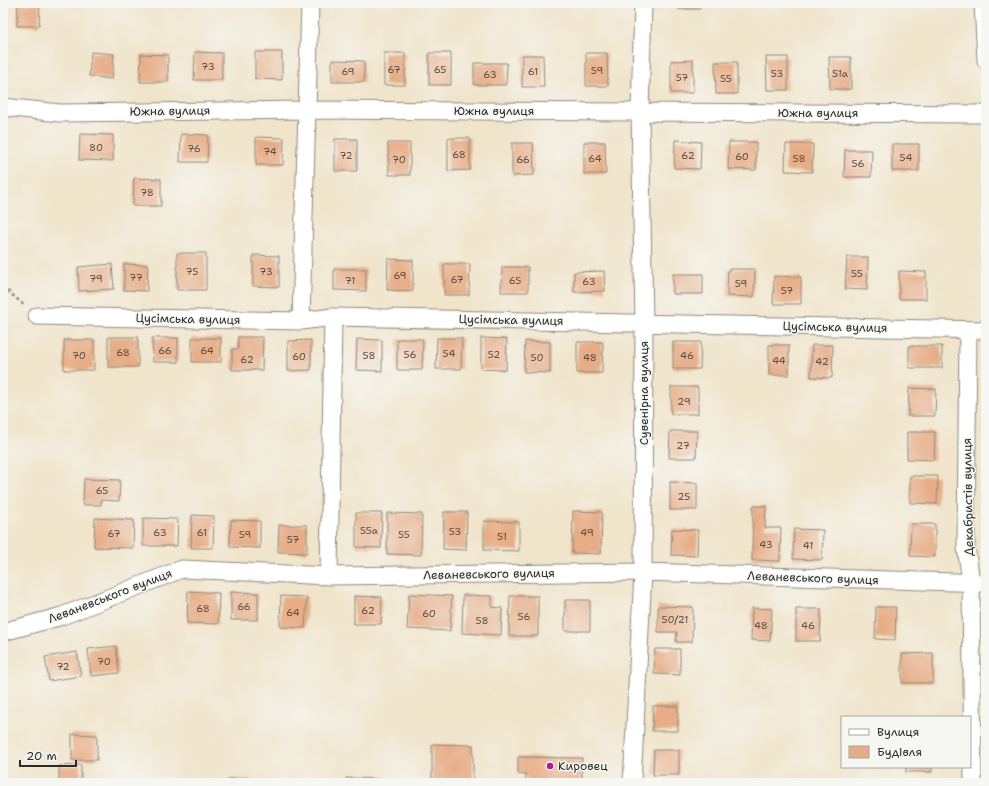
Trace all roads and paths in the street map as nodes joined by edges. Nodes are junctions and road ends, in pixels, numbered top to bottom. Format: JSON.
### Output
{"nodes":[{"id":1,"x":310,"y":3,"type":"edge"},
{"id":2,"x":643,"y":3,"type":"edge"},
{"id":3,"x":983,"y":3,"type":"edge"},
{"id":4,"x":986,"y":60,"type":"edge"},
{"id":5,"x":3,"y":107,"type":"edge"},
{"id":6,"x":306,"y":110,"type":"junction"},
{"id":7,"x":640,"y":112,"type":"junction"},
{"id":8,"x":986,"y":114,"type":"edge"},
{"id":9,"x":3,"y":287,"type":"edge"},
{"id":10,"x":37,"y":316,"type":"joint"},
{"id":11,"x":333,"y":317,"type":"junction"},
{"id":12,"x":301,"y":321,"type":"junction"},
{"id":13,"x":644,"y":322,"type":"junction"},
{"id":14,"x":968,"y":330,"type":"junction"},
{"id":15,"x":986,"y":330,"type":"edge"},
{"id":16,"x":643,"y":572,"type":"junction"},
{"id":17,"x":329,"y":576,"type":"junction"},
{"id":18,"x":979,"y":583,"type":"edge"},
{"id":19,"x":3,"y":632,"type":"edge"},
{"id":20,"x":632,"y":783,"type":"edge"},
{"id":21,"x":973,"y":783,"type":"edge"}],
"edges":[{"from":1,"to":6,"type":"street"},
{"from":2,"to":7,"type":"street","name":"Сувенірна вулиця"},
{"from":3,"to":4,"type":"street"},
{"from":5,"to":6,"type":"street","name":"Южна вулиця"},
{"from":6,"to":7,"type":"street","name":"Южна вулиця"},
{"from":6,"to":12,"type":"street"},
{"from":7,"to":8,"type":"street","name":"Южна вулиця"},
{"from":7,"to":13,"type":"street","name":"Сувенірна вулиця"},
{"from":9,"to":10,"type":"path"},
{"from":10,"to":12,"type":"street","name":"Цусімська вулиця"},
{"from":11,"to":12,"type":"street","name":"Цусімська вулиця"},
{"from":11,"to":13,"type":"street","name":"Цусімська вулиця"},
{"from":11,"to":17,"type":"street"},
{"from":13,"to":14,"type":"street","name":"Цусімська вулиця"},
{"from":13,"to":16,"type":"street","name":"Сувенірна вулиця"},
{"from":14,"to":15,"type":"street","name":"Цусімська вулиця"},
{"from":14,"to":18,"type":"street","name":"Декабристів вулиця"},
{"from":16,"to":17,"type":"street","name":"Леваневського вулиця"},
{"from":16,"to":18,"type":"street","name":"Леваневського вулиця"},
{"from":16,"to":20,"type":"street","name":"Сувенірна вулиця"},
{"from":17,"to":19,"type":"street","name":"Леваневського вулиця"},
{"from":18,"to":21,"type":"street","name":"Декабристів вулиця"}]}
